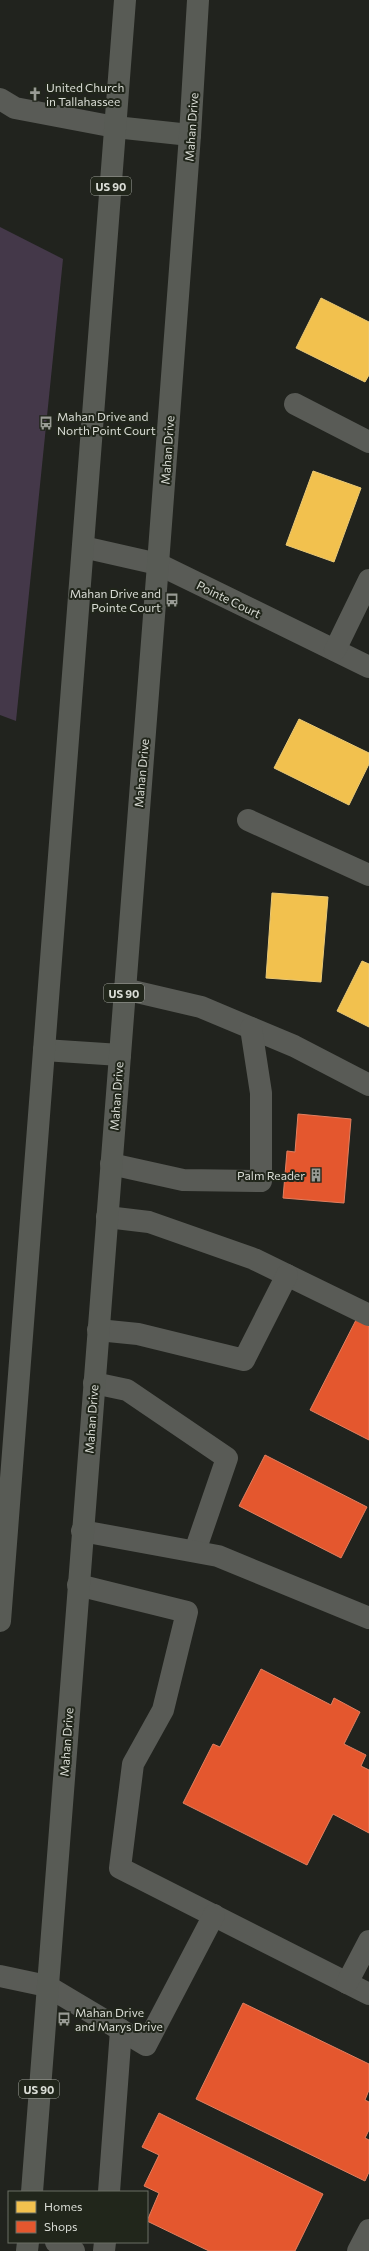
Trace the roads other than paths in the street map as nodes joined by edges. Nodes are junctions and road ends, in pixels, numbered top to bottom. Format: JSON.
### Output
{"nodes":[{"id":1,"x":125,"y":0,"type":"edge"},
{"id":2,"x":198,"y":0,"type":"edge"},
{"id":3,"x":0,"y":99,"type":"edge"},
{"id":4,"x":115,"y":127,"type":"junction"},
{"id":5,"x":190,"y":135,"type":"junction"},
{"id":6,"x":295,"y":404,"type":"dead end"},
{"id":7,"x":369,"y":442,"type":"edge"},
{"id":8,"x":83,"y":547,"type":"junction"},
{"id":9,"x":158,"y":564,"type":"junction"},
{"id":10,"x":369,"y":580,"type":"edge"},
{"id":11,"x":335,"y":650,"type":"junction"},
{"id":12,"x":369,"y":667,"type":"edge"},
{"id":13,"x":248,"y":820,"type":"dead end"},
{"id":14,"x":369,"y":875,"type":"edge"},
{"id":15,"x":124,"y":989,"type":"junction"},
{"id":16,"x":250,"y":1028,"type":"junction"},
{"id":17,"x":44,"y":1050,"type":"junction"},
{"id":18,"x":120,"y":1055,"type":"junction"},
{"id":19,"x":369,"y":1085,"type":"edge"},
{"id":20,"x":111,"y":1164,"type":"junction"},
{"id":21,"x":106,"y":1217,"type":"junction"},
{"id":22,"x":287,"y":1275,"type":"junction"},
{"id":23,"x":369,"y":1314,"type":"edge"},
{"id":24,"x":98,"y":1330,"type":"junction"},
{"id":25,"x":94,"y":1384,"type":"junction"},
{"id":26,"x":82,"y":1532,"type":"junction"},
{"id":27,"x":195,"y":1551,"type":"junction"},
{"id":28,"x":78,"y":1585,"type":"junction"},
{"id":29,"x":369,"y":1618,"type":"edge"},
{"id":30,"x":0,"y":1621,"type":"edge"},
{"id":31,"x":214,"y":1916,"type":"junction"},
{"id":32,"x":369,"y":1941,"type":"edge"},
{"id":33,"x":0,"y":1976,"type":"edge"},
{"id":34,"x":347,"y":1983,"type":"junction"},
{"id":35,"x":47,"y":1986,"type":"junction"},
{"id":36,"x":369,"y":1994,"type":"edge"},
{"id":37,"x":122,"y":2030,"type":"junction"},
{"id":38,"x":32,"y":2191,"type":"edge"},
{"id":39,"x":109,"y":2191,"type":"edge"},
{"id":40,"x":369,"y":2230,"type":"edge"},
{"id":41,"x":58,"y":2243,"type":"edge"},
{"id":42,"x":74,"y":2251,"type":"edge"},
{"id":43,"x":358,"y":2251,"type":"edge"}],
"edges":[{"from":1,"to":4,"type":"main road","number":"US 90"},
{"from":2,"to":5,"type":"main road","name":"Mahan Drive","number":"US 90"},
{"from":3,"to":4,"type":"street"},
{"from":4,"to":5,"type":"main road"},
{"from":4,"to":8,"type":"main road","number":"US 90"},
{"from":5,"to":9,"type":"main road","name":"Mahan Drive","number":"US 90"},
{"from":6,"to":7,"type":"street"},
{"from":8,"to":9,"type":"street","name":"Pointe Court"},
{"from":8,"to":17,"type":"main road","number":"US 90"},
{"from":9,"to":11,"type":"street","name":"Pointe Court"},
{"from":9,"to":15,"type":"main road","name":"Mahan Drive","number":"US 90"},
{"from":10,"to":11,"type":"street"},
{"from":11,"to":12,"type":"street","name":"Pointe Court"},
{"from":13,"to":14,"type":"street"},
{"from":15,"to":16,"type":"street"},
{"from":15,"to":18,"type":"main road","name":"Mahan Drive","number":"US 90"},
{"from":16,"to":19,"type":"street"},
{"from":16,"to":20,"type":"street"},
{"from":17,"to":18,"type":"main road"},
{"from":17,"to":30,"type":"main road","number":"US 90"},
{"from":18,"to":20,"type":"main road","name":"Mahan Drive","number":"US 90"},
{"from":20,"to":21,"type":"main road","name":"Mahan Drive","number":"US 90"},
{"from":21,"to":22,"type":"street"},
{"from":21,"to":24,"type":"main road","name":"Mahan Drive","number":"US 90"},
{"from":22,"to":23,"type":"street"},
{"from":22,"to":24,"type":"street"},
{"from":24,"to":25,"type":"main road","name":"Mahan Drive","number":"US 90"},
{"from":25,"to":26,"type":"main road","name":"Mahan Drive","number":"US 90"},
{"from":25,"to":27,"type":"street"},
{"from":26,"to":27,"type":"street"},
{"from":26,"to":28,"type":"main road","name":"Mahan Drive","number":"US 90"},
{"from":27,"to":29,"type":"street"},
{"from":28,"to":31,"type":"street"},
{"from":28,"to":35,"type":"main road","name":"Mahan Drive","number":"US 90"},
{"from":31,"to":34,"type":"street"},
{"from":31,"to":37,"type":"street"},
{"from":32,"to":34,"type":"street"},
{"from":33,"to":35,"type":"street"},
{"from":34,"to":36,"type":"street"},
{"from":35,"to":37,"type":"street"},
{"from":35,"to":38,"type":"main road","name":"Mahan Drive","number":"US 90"},
{"from":37,"to":39,"type":"street"},
{"from":40,"to":43,"type":"street"},
{"from":41,"to":42,"type":"street"}]}
